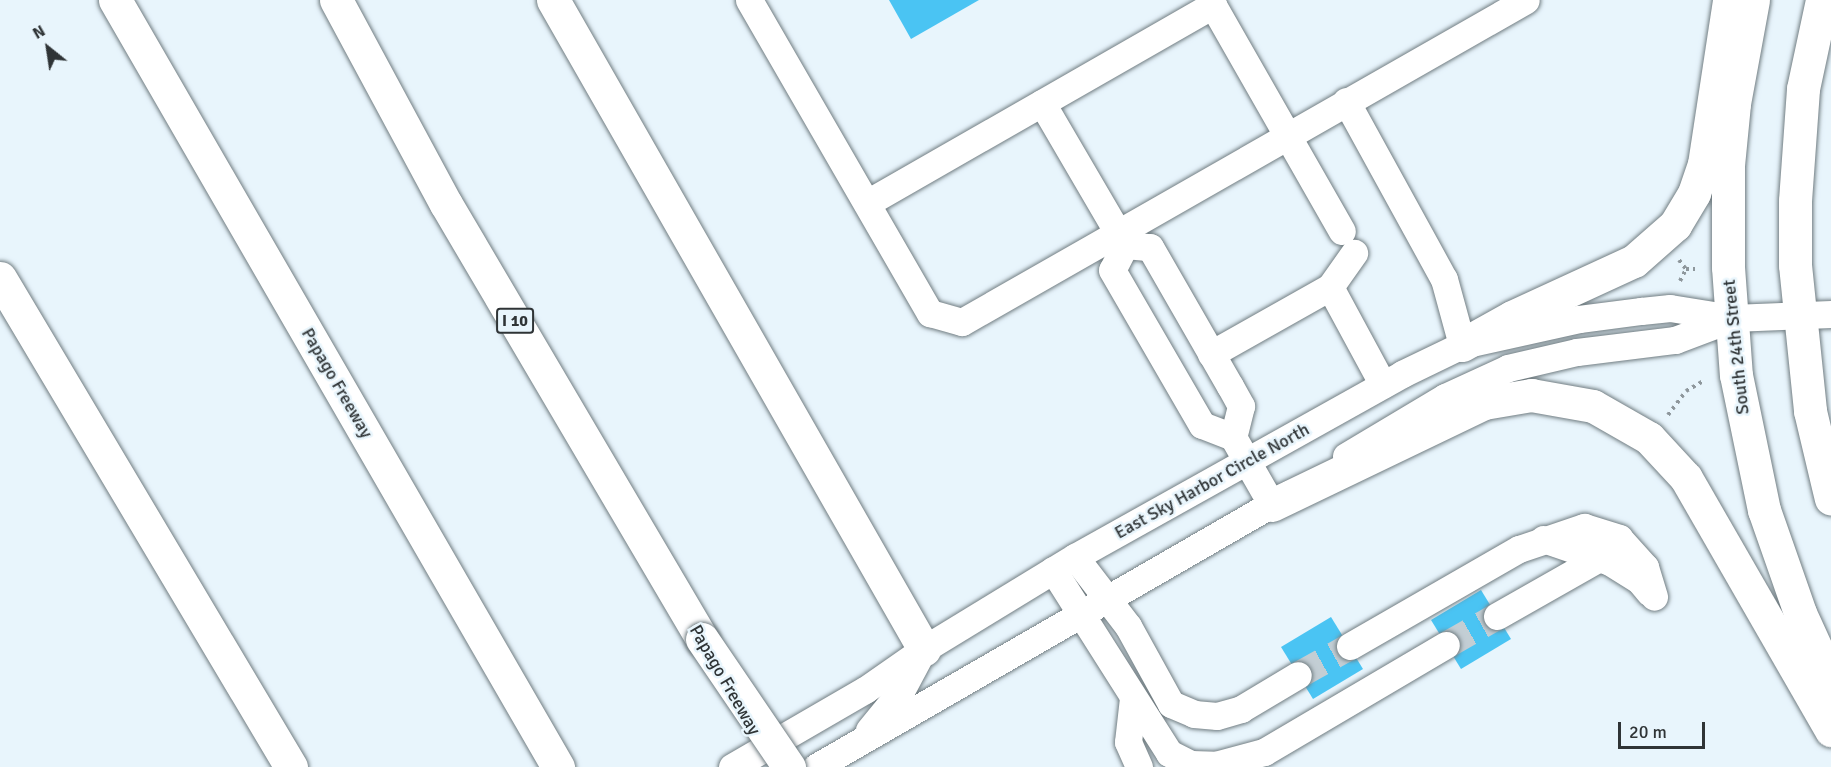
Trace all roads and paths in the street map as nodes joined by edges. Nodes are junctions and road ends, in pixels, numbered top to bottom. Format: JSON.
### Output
{"nodes":[{"id":1,"x":95,"y":0,"type":"edge"},
{"id":2,"x":115,"y":0,"type":"edge"},
{"id":3,"x":336,"y":0,"type":"edge"},
{"id":4,"x":553,"y":0,"type":"edge"},
{"id":5,"x":749,"y":0,"type":"edge"},
{"id":6,"x":1526,"y":0,"type":"edge"},
{"id":7,"x":1729,"y":0,"type":"edge"},
{"id":8,"x":1753,"y":0,"type":"edge"},
{"id":9,"x":1822,"y":0,"type":"edge"},
{"id":10,"x":1211,"y":3,"type":"edge"},
{"id":11,"x":1346,"y":101,"type":"junction"},
{"id":12,"x":1042,"y":103,"type":"junction"},
{"id":13,"x":1286,"y":134,"type":"junction"},
{"id":14,"x":194,"y":137,"type":"junction"},
{"id":15,"x":867,"y":203,"type":"junction"},
{"id":16,"x":1121,"y":238,"type":"junction"},
{"id":17,"x":1678,"y":260,"type":"dead end"},
{"id":18,"x":1695,"y":269,"type":"dead end"},
{"id":19,"x":0,"y":278,"type":"edge"},
{"id":20,"x":1330,"y":287,"type":"junction"},
{"id":21,"x":1831,"y":314,"type":"edge"},
{"id":22,"x":1798,"y":315,"type":"junction"},
{"id":23,"x":1732,"y":318,"type":"junction"},
{"id":24,"x":1462,"y":345,"type":"junction"},
{"id":25,"x":1211,"y":354,"type":"junction"},
{"id":26,"x":1706,"y":380,"type":"dead end"},
{"id":27,"x":1383,"y":385,"type":"junction"},
{"id":28,"x":1660,"y":425,"type":"dead end"},
{"id":29,"x":1233,"y":437,"type":"junction"},
{"id":30,"x":1247,"y":461,"type":"junction"},
{"id":31,"x":1831,"y":499,"type":"edge"},
{"id":32,"x":1272,"y":505,"type":"junction"},
{"id":33,"x":1543,"y":539,"type":"junction"},
{"id":34,"x":1599,"y":558,"type":"junction"},
{"id":35,"x":1064,"y":564,"type":"junction"},
{"id":36,"x":1106,"y":599,"type":"junction"},
{"id":37,"x":1080,"y":614,"type":"junction"},
{"id":38,"x":1497,"y":616,"type":"tunnel mouth"},
{"id":39,"x":702,"y":639,"type":"junction"},
{"id":40,"x":1446,"y":645,"type":"tunnel mouth"},
{"id":41,"x":1350,"y":646,"type":"tunnel mouth"},
{"id":42,"x":924,"y":649,"type":"junction"},
{"id":43,"x":1298,"y":675,"type":"tunnel mouth"},
{"id":44,"x":1831,"y":681,"type":"edge"},
{"id":45,"x":1133,"y":698,"type":"junction"},
{"id":46,"x":1831,"y":730,"type":"edge"},
{"id":47,"x":859,"y":743,"type":"junction"},
{"id":48,"x":291,"y":767,"type":"edge"},
{"id":49,"x":558,"y":767,"type":"edge"},
{"id":50,"x":732,"y":767,"type":"edge"},
{"id":51,"x":774,"y":767,"type":"edge"},
{"id":52,"x":789,"y":767,"type":"edge"},
{"id":53,"x":816,"y":767,"type":"edge"},
{"id":54,"x":1139,"y":767,"type":"edge"}],
"edges":[{"from":1,"to":14,"type":"main road"},
{"from":2,"to":14,"type":"main road","name":"Papago Freeway"},
{"from":3,"to":39,"type":"main road","name":"Papago Freeway","number":"I 10"},
{"from":4,"to":42,"type":"main road"},
{"from":5,"to":15,"type":"street"},
{"from":6,"to":11,"type":"street"},
{"from":7,"to":24,"type":"main road"},
{"from":8,"to":23,"type":"main road","name":"South 24th Street"},
{"from":9,"to":22,"type":"main road"},
{"from":10,"to":12,"type":"street"},
{"from":10,"to":13,"type":"street"},
{"from":11,"to":13,"type":"street"},
{"from":11,"to":24,"type":"street"},
{"from":12,"to":15,"type":"street"},
{"from":12,"to":16,"type":"street"},
{"from":13,"to":16,"type":"street"},
{"from":13,"to":20,"type":"street"},
{"from":14,"to":49,"type":"main road","name":"Papago Freeway"},
{"from":15,"to":16,"type":"street"},
{"from":16,"to":25,"type":"street"},
{"from":16,"to":29,"type":"street"},
{"from":17,"to":18,"type":"path"},
{"from":19,"to":48,"type":"main road"},
{"from":20,"to":25,"type":"street"},
{"from":20,"to":27,"type":"street"},
{"from":21,"to":22,"type":"street","name":"East Sky Harbor Circle North"},
{"from":22,"to":23,"type":"street","name":"East Sky Harbor Circle North"},
{"from":22,"to":31,"type":"main road"},
{"from":23,"to":24,"type":"street","name":"East Sky Harbor Circle North"},
{"from":23,"to":32,"type":"street","name":"East Sky Harbor Circle North"},
{"from":23,"to":44,"type":"main road","name":"South 24th Street"},
{"from":24,"to":27,"type":"street","name":"East Sky Harbor Circle North"},
{"from":25,"to":29,"type":"street"},
{"from":26,"to":28,"type":"path"},
{"from":27,"to":30,"type":"street","name":"East Sky Harbor Circle North"},
{"from":29,"to":30,"type":"street"},
{"from":30,"to":32,"type":"street"},
{"from":30,"to":35,"type":"street","name":"East Sky Harbor Circle North"},
{"from":32,"to":36,"type":"street","name":"East Sky Harbor Circle North"},
{"from":32,"to":46,"type":"main road"},
{"from":33,"to":34,"type":"street"},
{"from":33,"to":34,"type":"street"},
{"from":33,"to":41,"type":"street"},
{"from":34,"to":38,"type":"street"},
{"from":35,"to":36,"type":"street"},
{"from":35,"to":37,"type":"street"},
{"from":35,"to":42,"type":"street","name":"East Sky Harbor Circle North"},
{"from":36,"to":37,"type":"street","name":"East Sky Harbor Circle North"},
{"from":36,"to":43,"type":"street"},
{"from":37,"to":45,"type":"street"},
{"from":37,"to":47,"type":"street","name":"East Sky Harbor Circle North"},
{"from":39,"to":51,"type":"main road","name":"Papago Freeway","number":"I 10","bridge":true},
{"from":39,"to":52,"type":"main road","bridge":true},
{"from":40,"to":45,"type":"street"},
{"from":42,"to":47,"type":"street"},
{"from":42,"to":50,"type":"street","name":"East Sky Harbor Circle North"},
{"from":45,"to":54,"type":"street"},
{"from":47,"to":53,"type":"street","name":"East Sky Harbor Circle North"}]}
